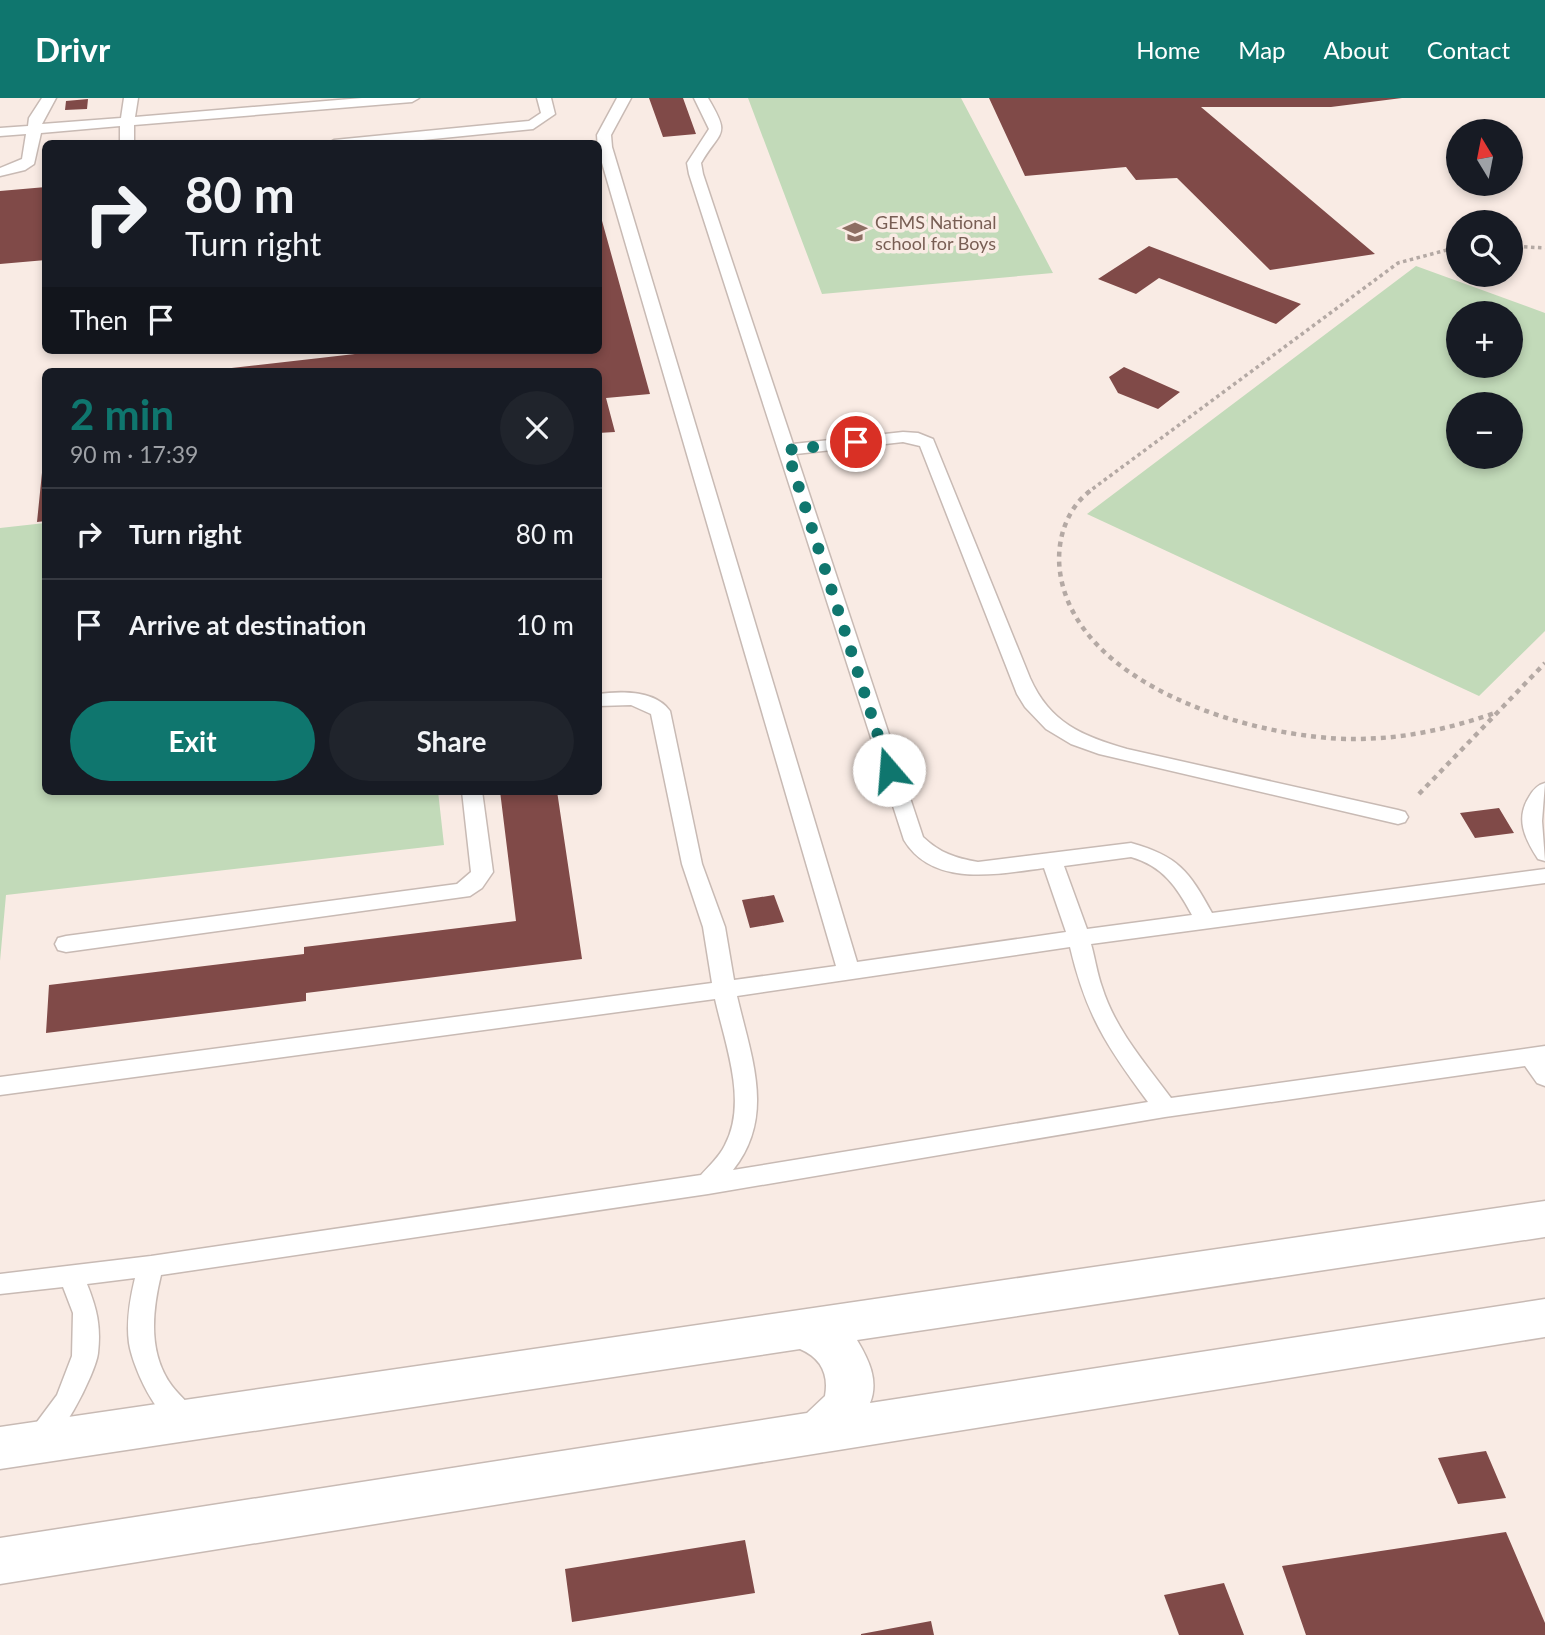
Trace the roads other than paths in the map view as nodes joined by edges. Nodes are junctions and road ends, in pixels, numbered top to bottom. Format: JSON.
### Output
{"nodes":[{"id":1,"x":49,"y":98,"type":"edge"},
{"id":2,"x":131,"y":98,"type":"edge"},
{"id":3,"x":412,"y":98,"type":"edge"},
{"id":4,"x":544,"y":98,"type":"edge"},
{"id":5,"x":624,"y":98,"type":"edge"},
{"id":6,"x":701,"y":98,"type":"edge"},
{"id":7,"x":127,"y":121,"type":"junction"},
{"id":8,"x":34,"y":129,"type":"junction"},
{"id":9,"x":0,"y":132,"type":"edge"},
{"id":10,"x":127,"y":140,"type":"edge"},
{"id":11,"x":376,"y":140,"type":"edge"},
{"id":12,"x":0,"y":172,"type":"edge"},
{"id":13,"x":787,"y":450,"type":"junction"},
{"id":14,"x":602,"y":700,"type":"edge"},
{"id":15,"x":1545,"y":790,"type":"edge"},
{"id":16,"x":472,"y":795,"type":"edge"},
{"id":17,"x":1398,"y":817,"type":"road end"},
{"id":18,"x":1545,"y":853,"type":"edge"},
{"id":19,"x":1051,"y":859,"type":"junction"},
{"id":20,"x":1545,"y":876,"type":"edge"},
{"id":21,"x":1206,"y":923,"type":"junction"},
{"id":22,"x":1079,"y":938,"type":"junction"},
{"id":23,"x":66,"y":944,"type":"dead end"},
{"id":24,"x":849,"y":971,"type":"junction"},
{"id":25,"x":724,"y":990,"type":"junction"},
{"id":26,"x":1538,"y":1056,"type":"edge"},
{"id":27,"x":1545,"y":1077,"type":"edge"},
{"id":28,"x":0,"y":1086,"type":"edge"},
{"id":29,"x":1165,"y":1108,"type":"junction"},
{"id":30,"x":708,"y":1184,"type":"junction"},
{"id":31,"x":1545,"y":1219,"type":"edge"},
{"id":32,"x":151,"y":1266,"type":"junction"},
{"id":33,"x":71,"y":1276,"type":"junction"},
{"id":34,"x":0,"y":1284,"type":"edge"},
{"id":35,"x":1545,"y":1318,"type":"edge"},
{"id":36,"x":798,"y":1329,"type":"junction"},
{"id":37,"x":187,"y":1420,"type":"junction"},
{"id":38,"x":814,"y":1434,"type":"junction"},
{"id":39,"x":17,"y":1445,"type":"edge"},
{"id":40,"x":0,"y":1561,"type":"edge"}],
"edges":[{"from":1,"to":8,"type":"lane"},
{"from":2,"to":7,"type":"lane"},
{"from":3,"to":7,"type":"lane"},
{"from":4,"to":11,"type":"lane"},
{"from":5,"to":24,"type":"lane"},
{"from":6,"to":13,"type":"lane"},
{"from":7,"to":8,"type":"lane"},
{"from":7,"to":10,"type":"lane"},
{"from":8,"to":9,"type":"lane"},
{"from":8,"to":12,"type":"lane"},
{"from":13,"to":17,"type":"lane"},
{"from":13,"to":19,"type":"lane"},
{"from":14,"to":25,"type":"lane"},
{"from":15,"to":18,"type":"lane"},
{"from":16,"to":23,"type":"lane"},
{"from":19,"to":21,"type":"lane"},
{"from":19,"to":22,"type":"lane"},
{"from":20,"to":21,"type":"lane"},
{"from":21,"to":22,"type":"lane"},
{"from":22,"to":24,"type":"lane"},
{"from":22,"to":29,"type":"lane"},
{"from":24,"to":25,"type":"lane"},
{"from":25,"to":28,"type":"lane"},
{"from":25,"to":30,"type":"lane"},
{"from":26,"to":27,"type":"lane"},
{"from":26,"to":29,"type":"lane"},
{"from":29,"to":30,"type":"lane"},
{"from":30,"to":32,"type":"lane"},
{"from":31,"to":36,"type":"street"},
{"from":32,"to":33,"type":"lane"},
{"from":32,"to":37,"type":"lane"},
{"from":33,"to":34,"type":"lane"},
{"from":33,"to":39,"type":"lane"},
{"from":35,"to":38,"type":"street"},
{"from":36,"to":37,"type":"street"},
{"from":36,"to":38,"type":"street"},
{"from":37,"to":39,"type":"street"},
{"from":38,"to":40,"type":"street"}]}
